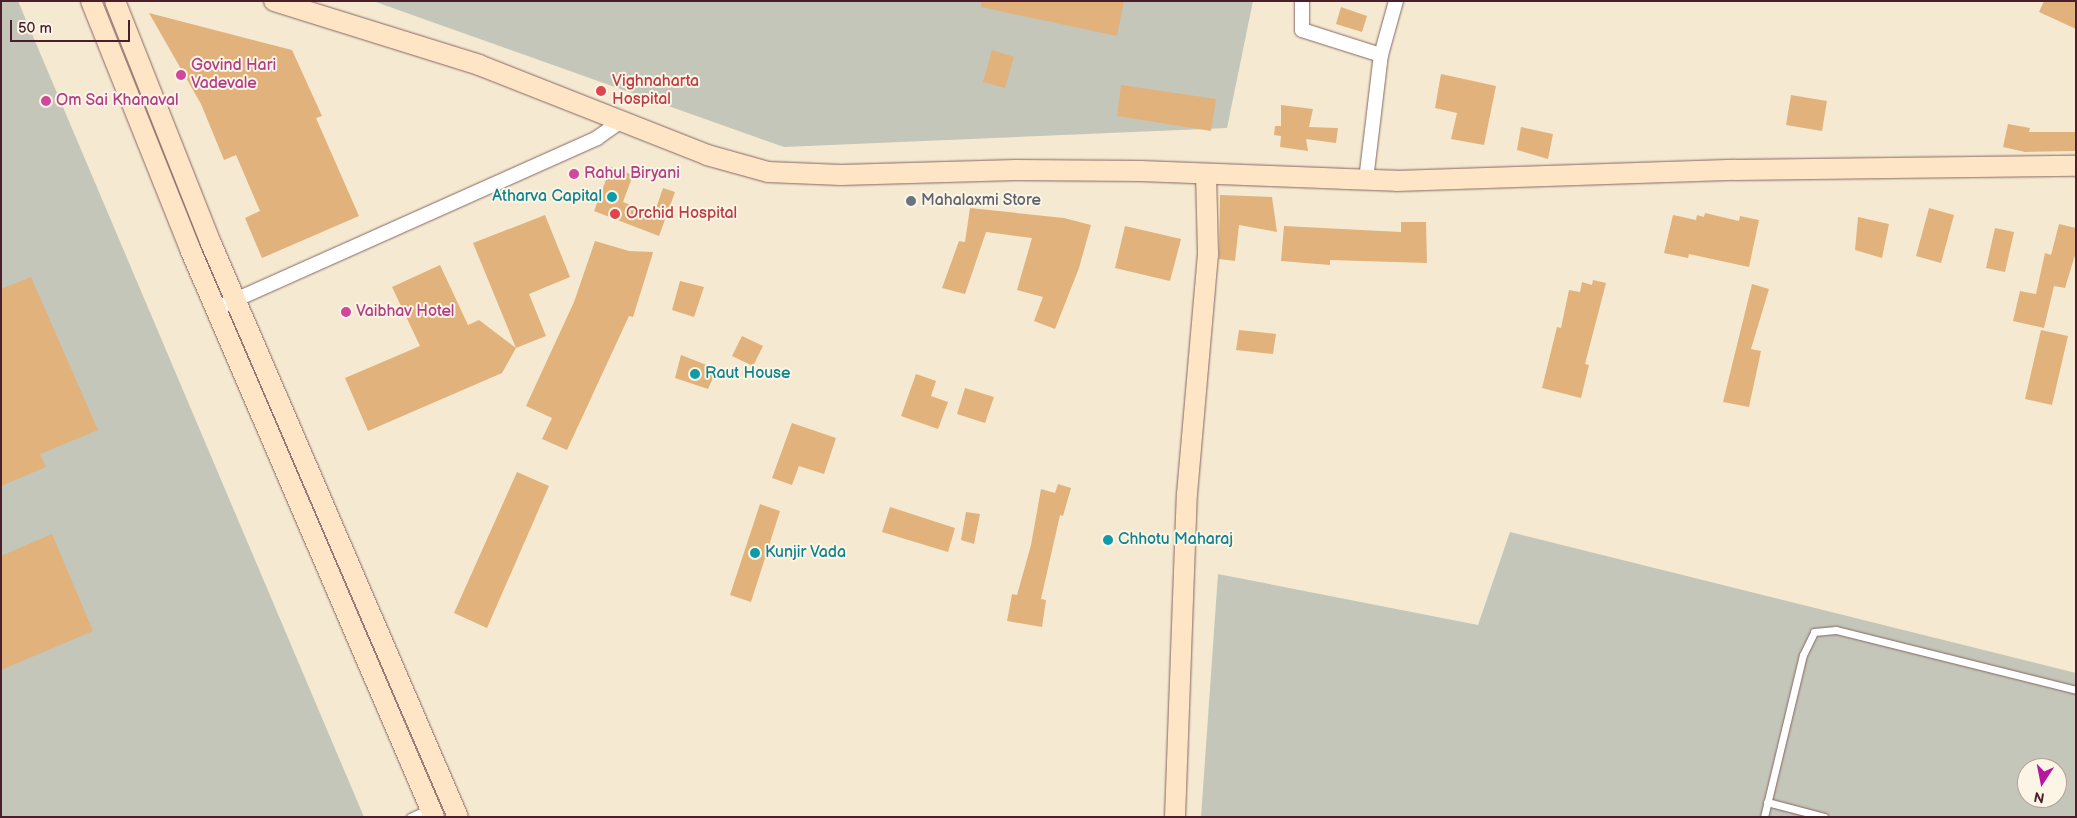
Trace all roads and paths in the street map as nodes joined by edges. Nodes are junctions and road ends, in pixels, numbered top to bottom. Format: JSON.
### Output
{"nodes":[{"id":1,"x":91,"y":1,"type":"edge"},
{"id":2,"x":115,"y":1,"type":"edge"},
{"id":3,"x":274,"y":1,"type":"edge"},
{"id":4,"x":1302,"y":1,"type":"edge"},
{"id":5,"x":1396,"y":1,"type":"edge"},
{"id":6,"x":1381,"y":55,"type":"junction"},
{"id":7,"x":622,"y":121,"type":"junction"},
{"id":8,"x":2076,"y":166,"type":"edge"},
{"id":9,"x":1206,"y":174,"type":"junction"},
{"id":10,"x":1366,"y":180,"type":"junction"},
{"id":11,"x":235,"y":300,"type":"junction"},
{"id":12,"x":215,"y":309,"type":"junction"},
{"id":13,"x":2076,"y":690,"type":"edge"},
{"id":14,"x":1767,"y":802,"type":"junction"},
{"id":15,"x":442,"y":808,"type":"edge"},
{"id":16,"x":410,"y":817,"type":"edge"},
{"id":17,"x":1175,"y":817,"type":"edge"},
{"id":18,"x":1764,"y":817,"type":"edge"},
{"id":19,"x":1824,"y":817,"type":"edge"}],
"edges":[{"from":1,"to":12,"type":"street"},
{"from":2,"to":11,"type":"street"},
{"from":3,"to":7,"type":"street"},
{"from":4,"to":6,"type":"street"},
{"from":5,"to":6,"type":"street"},
{"from":6,"to":10,"type":"street"},
{"from":7,"to":9,"type":"street"},
{"from":7,"to":11,"type":"street"},
{"from":8,"to":10,"type":"street"},
{"from":9,"to":10,"type":"street"},
{"from":9,"to":17,"type":"street"},
{"from":11,"to":12,"type":"street"},
{"from":11,"to":15,"type":"street"},
{"from":12,"to":15,"type":"street"},
{"from":13,"to":14,"type":"lane"},
{"from":14,"to":18,"type":"lane"},
{"from":14,"to":19,"type":"lane"},
{"from":15,"to":16,"type":"lane"}]}
